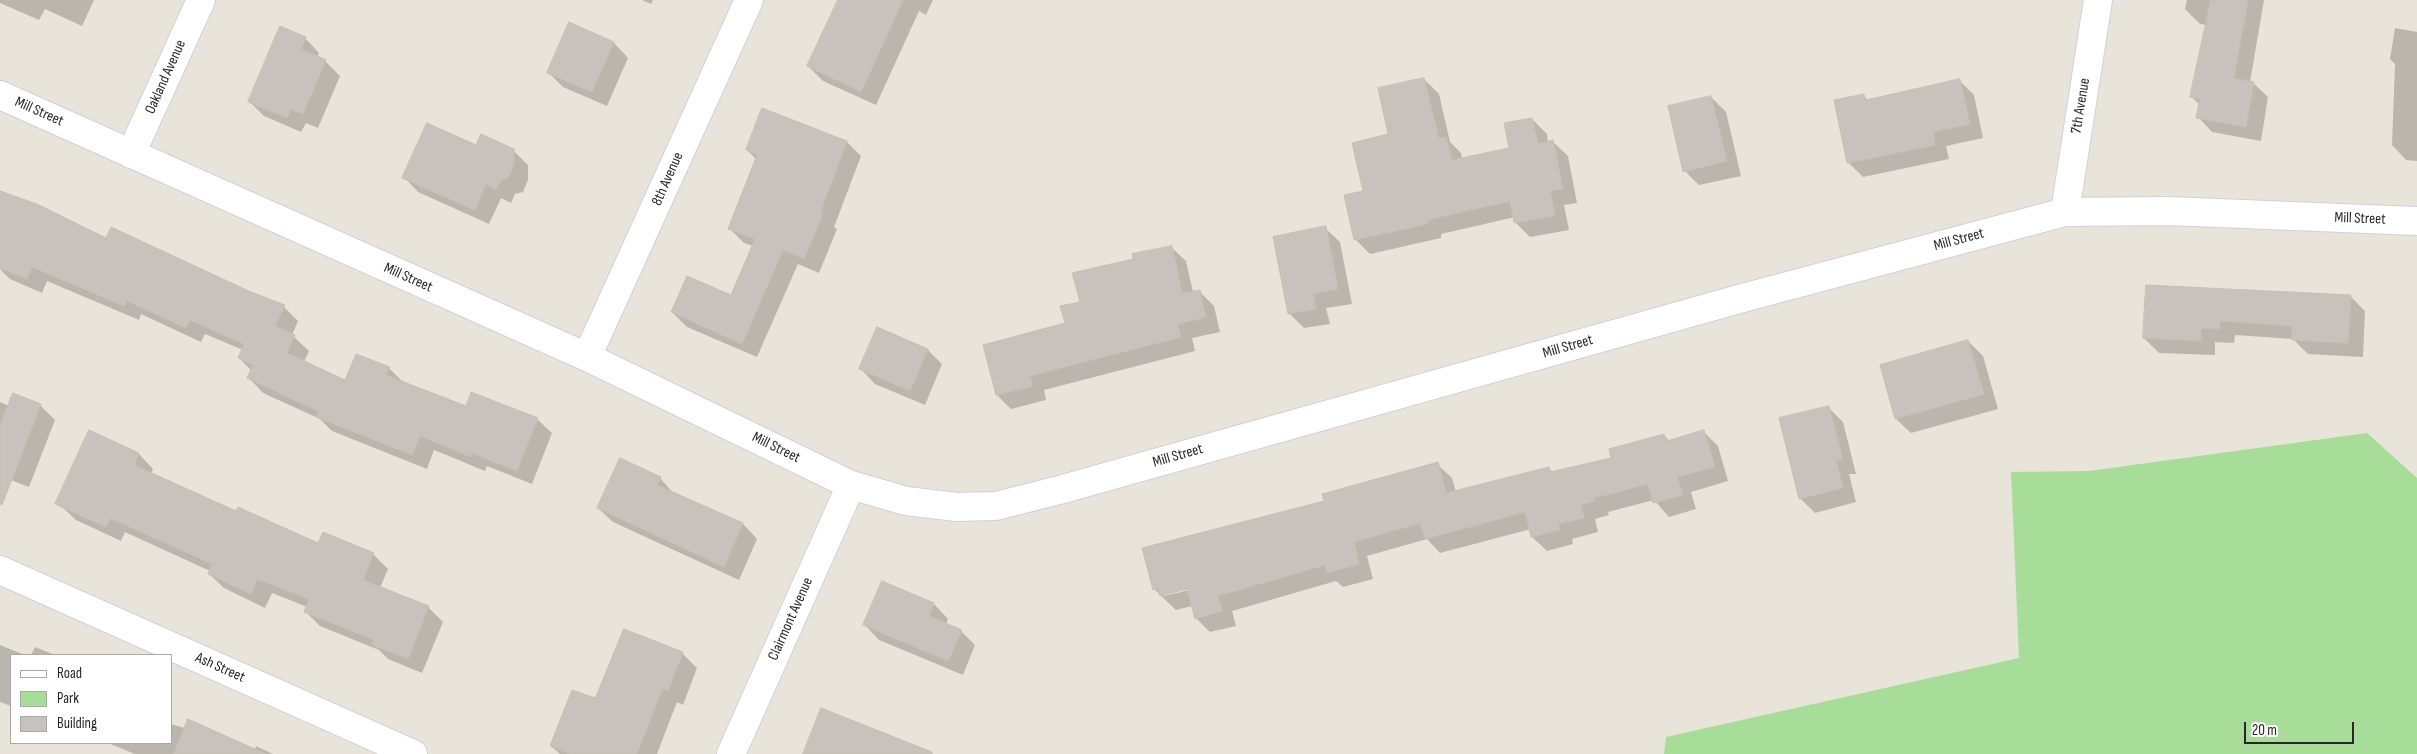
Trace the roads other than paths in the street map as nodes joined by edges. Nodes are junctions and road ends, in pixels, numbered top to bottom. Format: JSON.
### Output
{"nodes":[{"id":1,"x":201,"y":0,"type":"edge"},
{"id":2,"x":749,"y":0,"type":"edge"},
{"id":3,"x":2098,"y":0,"type":"edge"},
{"id":4,"x":0,"y":95,"type":"edge"},
{"id":5,"x":131,"y":154,"type":"junction"},
{"id":6,"x":2065,"y":212,"type":"junction"},
{"id":7,"x":2417,"y":221,"type":"edge"},
{"id":8,"x":587,"y":357,"type":"junction"},
{"id":9,"x":851,"y":485,"type":"junction"},
{"id":10,"x":0,"y":570,"type":"edge"},
{"id":11,"x":413,"y":754,"type":"edge"},
{"id":12,"x":731,"y":754,"type":"edge"}],
"edges":[{"from":1,"to":5,"type":"street","name":"Oakland Avenue"},
{"from":2,"to":8,"type":"street","name":"8th Avenue"},
{"from":3,"to":6,"type":"street","name":"7th Avenue"},
{"from":4,"to":5,"type":"street","name":"Mill Street"},
{"from":5,"to":8,"type":"street","name":"Mill Street"},
{"from":6,"to":7,"type":"street","name":"Mill Street"},
{"from":6,"to":9,"type":"street","name":"Mill Street"},
{"from":8,"to":9,"type":"street","name":"Mill Street"},
{"from":9,"to":12,"type":"street","name":"Clairmont Avenue"},
{"from":10,"to":11,"type":"street","name":"Ash Street"}]}
